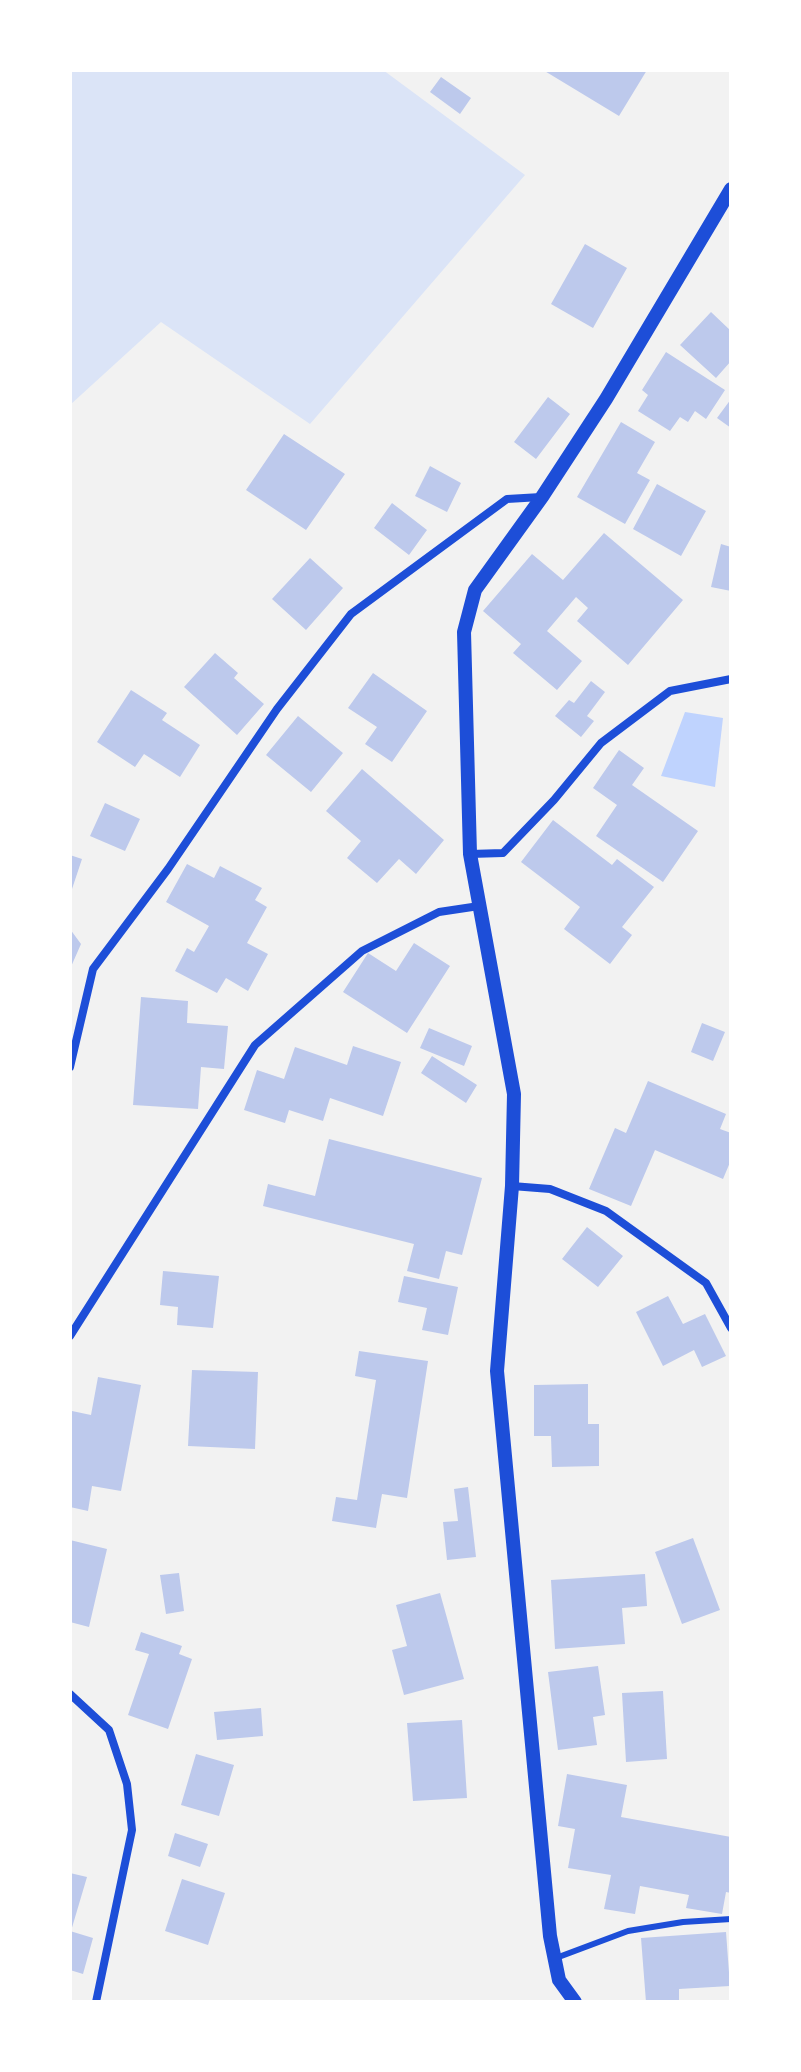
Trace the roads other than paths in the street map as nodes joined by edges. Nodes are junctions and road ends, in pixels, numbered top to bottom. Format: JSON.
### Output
{"nodes":[{"id":1,"x":731,"y":189,"type":"edge"},
{"id":2,"x":542,"y":497,"type":"junction"},
{"id":3,"x":731,"y":679,"type":"edge"},
{"id":4,"x":470,"y":854,"type":"junction"},
{"id":5,"x":479,"y":906,"type":"junction"},
{"id":6,"x":70,"y":1067,"type":"edge"},
{"id":7,"x":512,"y":1186,"type":"junction"},
{"id":8,"x":731,"y":1328,"type":"edge"},
{"id":9,"x":70,"y":1336,"type":"edge"},
{"id":10,"x":70,"y":1694,"type":"edge"},
{"id":11,"x":731,"y":1919,"type":"edge"},
{"id":12,"x":555,"y":1959,"type":"junction"},
{"id":13,"x":96,"y":2002,"type":"edge"},
{"id":14,"x":575,"y":2002,"type":"edge"}],
"edges":[{"from":1,"to":2,"type":"street"},
{"from":2,"to":4,"type":"street"},
{"from":2,"to":6,"type":"street"},
{"from":3,"to":4,"type":"street"},
{"from":4,"to":5,"type":"street"},
{"from":5,"to":7,"type":"street"},
{"from":5,"to":9,"type":"street"},
{"from":7,"to":8,"type":"street"},
{"from":7,"to":12,"type":"street"},
{"from":10,"to":13,"type":"street"},
{"from":11,"to":12,"type":"lane"},
{"from":12,"to":14,"type":"street"}]}
